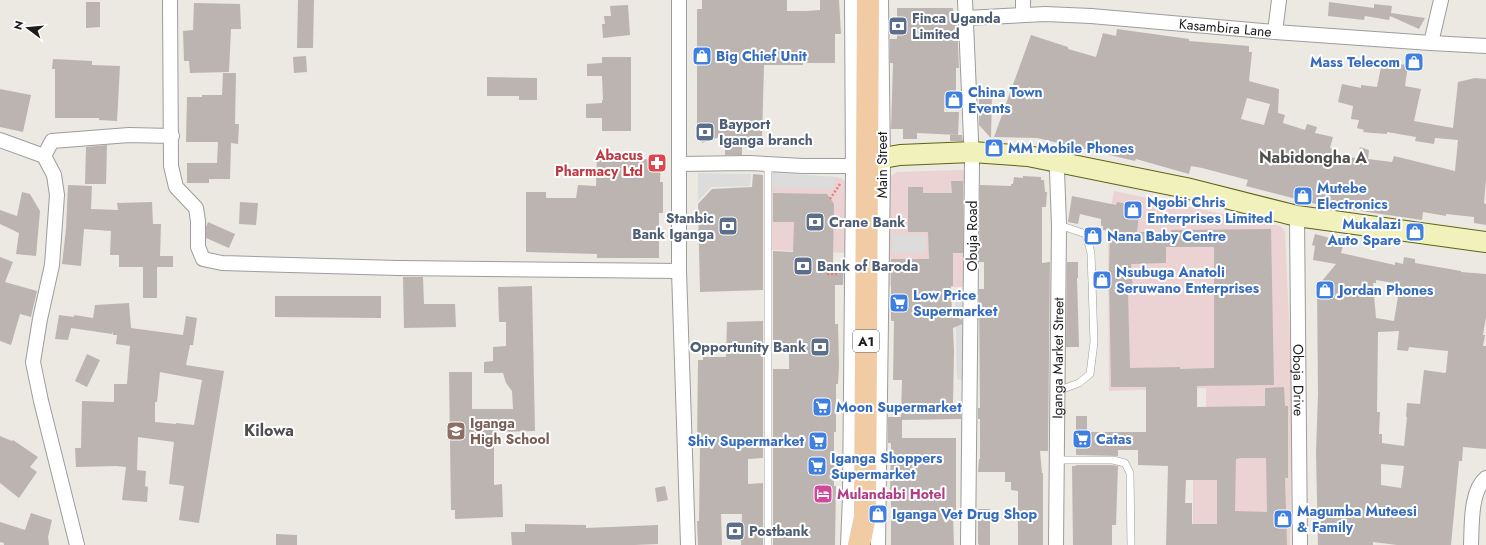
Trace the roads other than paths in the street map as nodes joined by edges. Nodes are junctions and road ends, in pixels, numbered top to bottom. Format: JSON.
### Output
{"nodes":[{"id":1,"x":170,"y":0,"type":"edge"},
{"id":2,"x":679,"y":0,"type":"edge"},
{"id":3,"x":852,"y":0,"type":"edge"},
{"id":4,"x":868,"y":0,"type":"edge"},
{"id":5,"x":881,"y":0,"type":"edge"},
{"id":6,"x":965,"y":0,"type":"edge"},
{"id":7,"x":1023,"y":0,"type":"edge"},
{"id":8,"x":1279,"y":0,"type":"edge"},
{"id":9,"x":1441,"y":0,"type":"edge"},
{"id":10,"x":1023,"y":15,"type":"junction"},
{"id":11,"x":966,"y":18,"type":"junction"},
{"id":12,"x":1275,"y":32,"type":"junction"},
{"id":13,"x":1431,"y":43,"type":"junction"},
{"id":14,"x":1486,"y":46,"type":"edge"},
{"id":15,"x":172,"y":136,"type":"junction"},
{"id":16,"x":0,"y":140,"type":"edge"},
{"id":17,"x":44,"y":156,"type":"junction"},
{"id":18,"x":972,"y":157,"type":"junction"},
{"id":19,"x":679,"y":164,"type":"junction"},
{"id":20,"x":768,"y":164,"type":"junction"},
{"id":21,"x":871,"y":164,"type":"junction"},
{"id":22,"x":1057,"y":171,"type":"junction"},
{"id":23,"x":1296,"y":221,"type":"junction"},
{"id":24,"x":1058,"y":225,"type":"junction"},
{"id":25,"x":1486,"y":242,"type":"edge"},
{"id":26,"x":1486,"y":253,"type":"edge"},
{"id":27,"x":679,"y":271,"type":"junction"},
{"id":28,"x":1057,"y":391,"type":"junction"},
{"id":29,"x":1057,"y":460,"type":"junction"},
{"id":30,"x":1486,"y":478,"type":"edge"},
{"id":31,"x":865,"y":517,"type":"junction"},
{"id":32,"x":77,"y":545,"type":"edge"},
{"id":33,"x":688,"y":545,"type":"edge"},
{"id":34,"x":768,"y":545,"type":"edge"},
{"id":35,"x":848,"y":545,"type":"edge"},
{"id":36,"x":859,"y":545,"type":"edge"},
{"id":37,"x":871,"y":545,"type":"edge"},
{"id":38,"x":878,"y":545,"type":"edge"},
{"id":39,"x":968,"y":545,"type":"edge"},
{"id":40,"x":1056,"y":545,"type":"edge"},
{"id":41,"x":1131,"y":545,"type":"edge"},
{"id":42,"x":1300,"y":545,"type":"edge"},
{"id":43,"x":1471,"y":545,"type":"edge"}],
"edges":[{"from":1,"to":15,"type":"street"},
{"from":2,"to":19,"type":"street"},
{"from":3,"to":21,"type":"street","name":"Main Street"},
{"from":4,"to":21,"type":"main road","name":"Main Street","number":"A1"},
{"from":5,"to":21,"type":"street","name":"Main Street"},
{"from":6,"to":11,"type":"street","name":"Obuja Road"},
{"from":7,"to":10,"type":"street"},
{"from":8,"to":12,"type":"street"},
{"from":9,"to":13,"type":"street"},
{"from":10,"to":11,"type":"street","name":"Kasambira Lane"},
{"from":10,"to":12,"type":"street","name":"Kasambira Lane"},
{"from":11,"to":18,"type":"street","name":"Obuja Road"},
{"from":12,"to":13,"type":"street","name":"Kasambira Lane"},
{"from":13,"to":14,"type":"street","name":"Kasambira Lane"},
{"from":15,"to":17,"type":"street"},
{"from":15,"to":27,"type":"street"},
{"from":16,"to":17,"type":"street"},
{"from":17,"to":32,"type":"street"},
{"from":18,"to":21,"type":"main road"},
{"from":18,"to":22,"type":"main road"},
{"from":18,"to":23,"type":"main road"},
{"from":18,"to":39,"type":"street","name":"Obuja Road"},
{"from":19,"to":20,"type":"street"},
{"from":19,"to":27,"type":"street"},
{"from":20,"to":21,"type":"street"},
{"from":20,"to":34,"type":"lane"},
{"from":21,"to":31,"type":"main road","name":"Main Street","number":"A1"},
{"from":21,"to":35,"type":"street","name":"Main Street"},
{"from":21,"to":38,"type":"street","name":"Main Street"},
{"from":22,"to":23,"type":"main road"},
{"from":22,"to":24,"type":"street","name":"Iganga Market Street"},
{"from":23,"to":25,"type":"main road"},
{"from":23,"to":26,"type":"main road"},
{"from":23,"to":42,"type":"street","name":"Oboja Drive"},
{"from":24,"to":28,"type":"street","name":"Iganga Market Street"},
{"from":24,"to":28,"type":"lane"},
{"from":27,"to":33,"type":"street"},
{"from":28,"to":29,"type":"street","name":"Iganga Market Street"},
{"from":29,"to":40,"type":"street","name":"Iganga Market Street"},
{"from":29,"to":41,"type":"lane"},
{"from":30,"to":43,"type":"street"},
{"from":31,"to":36,"type":"main road","name":"Main Street","number":"A1"},
{"from":31,"to":37,"type":"main road","name":"Main Street","number":"A1"}]}
